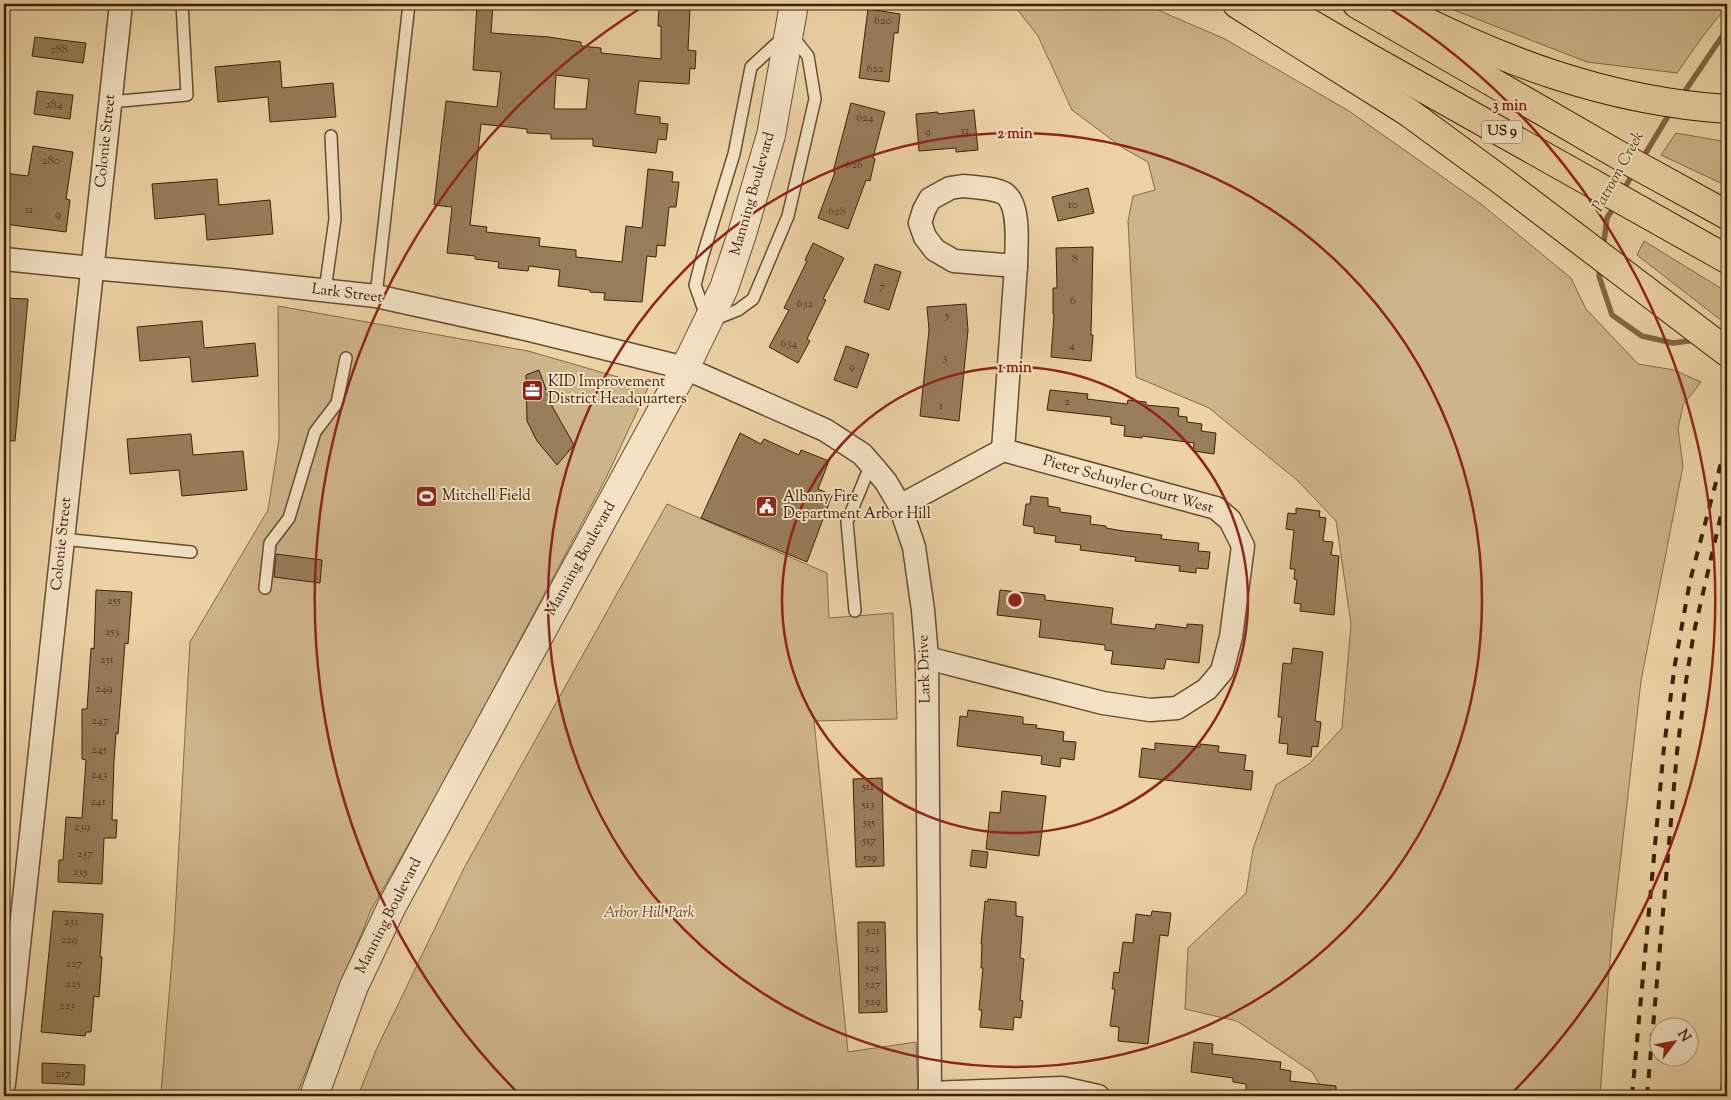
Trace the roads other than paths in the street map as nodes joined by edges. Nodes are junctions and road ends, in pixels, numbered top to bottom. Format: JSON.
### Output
{"nodes":[{"id":1,"x":121,"y":4,"type":"edge"},
{"id":2,"x":182,"y":4,"type":"edge"},
{"id":3,"x":409,"y":4,"type":"edge"},
{"id":4,"x":794,"y":4,"type":"edge"},
{"id":5,"x":1236,"y":4,"type":"edge"},
{"id":6,"x":1277,"y":4,"type":"edge"},
{"id":7,"x":1357,"y":4,"type":"edge"},
{"id":8,"x":1391,"y":4,"type":"edge"},
{"id":9,"x":790,"y":32,"type":"junction"},
{"id":10,"x":110,"y":102,"type":"junction"},
{"id":11,"x":1727,"y":109,"type":"edge"},
{"id":12,"x":332,"y":136,"type":"dead end"},
{"id":13,"x":1727,"y":215,"type":"edge"},
{"id":14,"x":4,"y":259,"type":"edge"},
{"id":15,"x":1727,"y":259,"type":"edge"},
{"id":16,"x":1016,"y":266,"type":"junction"},
{"id":17,"x":92,"y":268,"type":"junction"},
{"id":18,"x":325,"y":290,"type":"junction"},
{"id":19,"x":376,"y":296,"type":"junction"},
{"id":20,"x":708,"y":322,"type":"junction"},
{"id":21,"x":1727,"y":352,"type":"edge"},
{"id":22,"x":346,"y":358,"type":"dead end"},
{"id":23,"x":684,"y":368,"type":"junction"},
{"id":24,"x":1004,"y":450,"type":"junction"},
{"id":25,"x":871,"y":464,"type":"junction"},
{"id":26,"x":900,"y":506,"type":"junction"},
{"id":27,"x":62,"y":540,"type":"junction"},
{"id":28,"x":191,"y":552,"type":"dead end"},
{"id":29,"x":266,"y":588,"type":"dead end"},
{"id":30,"x":854,"y":611,"type":"dead end"},
{"id":31,"x":926,"y":658,"type":"junction"},
{"id":32,"x":4,"y":1084,"type":"edge"},
{"id":33,"x":929,"y":1095,"type":"edge"},
{"id":34,"x":314,"y":1096,"type":"edge"},
{"id":35,"x":1098,"y":1096,"type":"edge"}],
"edges":[{"from":1,"to":10,"type":"street","name":"Colonie Street"},
{"from":2,"to":10,"type":"lane"},
{"from":3,"to":19,"type":"lane"},
{"from":4,"to":9,"type":"street","name":"Manning Boulevard"},
{"from":5,"to":21,"type":"main road"},
{"from":6,"to":15,"type":"main road","number":"US 9"},
{"from":7,"to":13,"type":"main road","number":"US 9"},
{"from":8,"to":11,"type":"main road"},
{"from":9,"to":20,"type":"street","name":"Manning Boulevard"},
{"from":9,"to":20,"type":"lane"},
{"from":10,"to":17,"type":"street","name":"Colonie Street"},
{"from":12,"to":18,"type":"lane"},
{"from":14,"to":17,"type":"street","name":"Lark Street"},
{"from":16,"to":16,"type":"street"},
{"from":16,"to":24,"type":"street"},
{"from":17,"to":18,"type":"street","name":"Lark Street"},
{"from":17,"to":27,"type":"street","name":"Colonie Street"},
{"from":18,"to":19,"type":"street","name":"Lark Street"},
{"from":19,"to":23,"type":"street","name":"Lark Street"},
{"from":20,"to":23,"type":"street","name":"Manning Boulevard"},
{"from":22,"to":29,"type":"lane"},
{"from":23,"to":25,"type":"street","name":"Lark Drive"},
{"from":23,"to":34,"type":"street","name":"Manning Boulevard"},
{"from":24,"to":26,"type":"street"},
{"from":24,"to":31,"type":"street","name":"Pieter Schuyler Court West"},
{"from":25,"to":26,"type":"street","name":"Lark Drive"},
{"from":25,"to":30,"type":"lane"},
{"from":26,"to":31,"type":"street","name":"Lark Drive"},
{"from":27,"to":28,"type":"lane"},
{"from":27,"to":32,"type":"street","name":"Colonie Street"},
{"from":31,"to":33,"type":"street","name":"Lark Drive"},
{"from":33,"to":35,"type":"street"}]}
